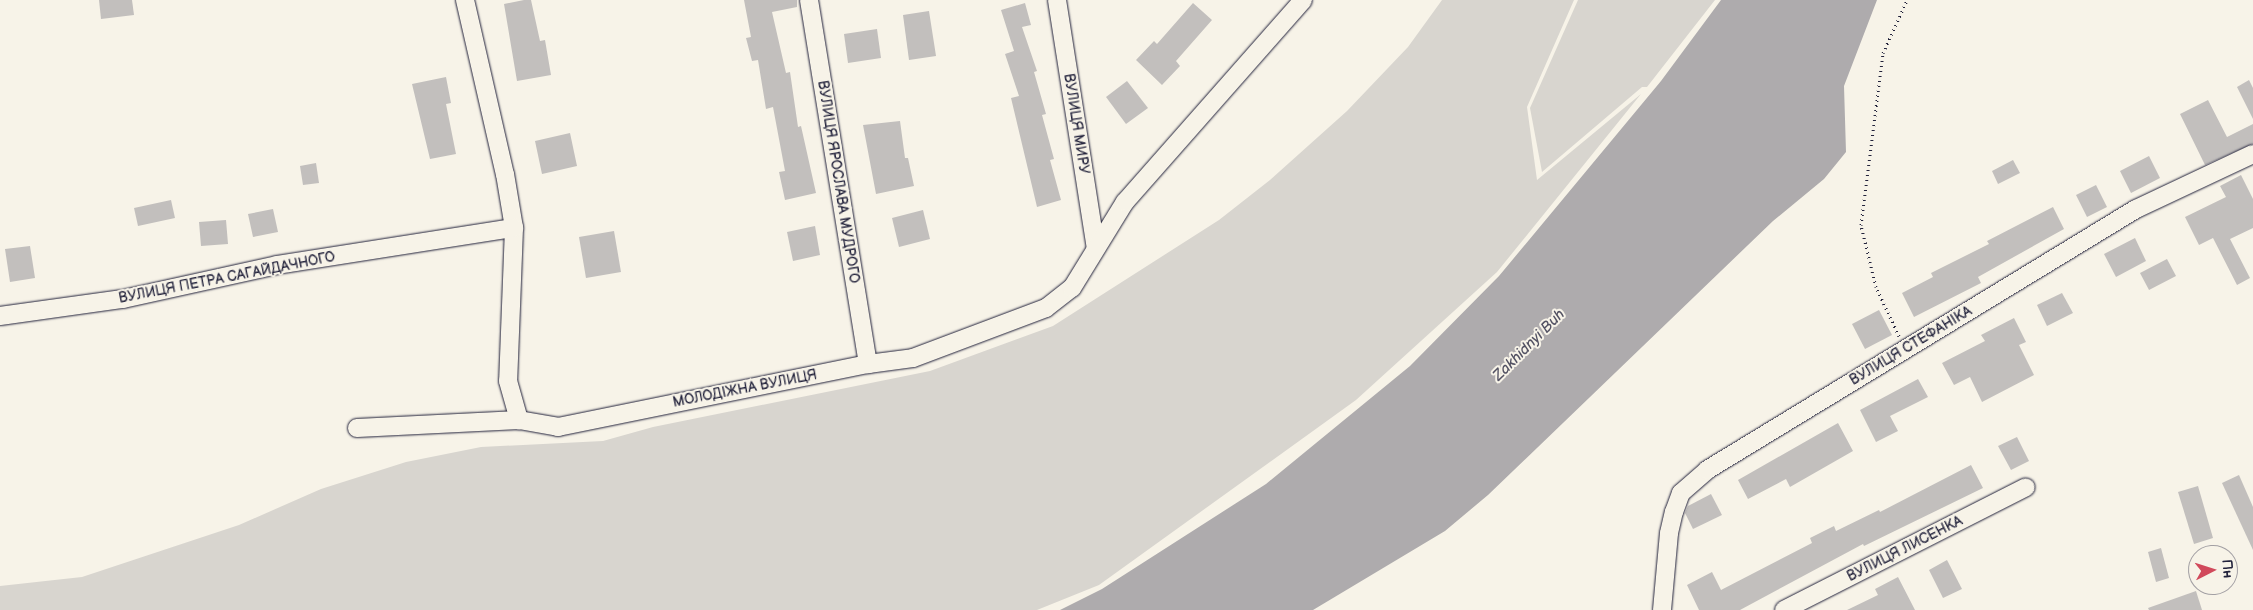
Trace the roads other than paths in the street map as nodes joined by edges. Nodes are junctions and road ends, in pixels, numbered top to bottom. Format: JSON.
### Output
{"nodes":[{"id":1,"x":465,"y":0,"type":"edge"},
{"id":2,"x":808,"y":0,"type":"edge"},
{"id":3,"x":1057,"y":0,"type":"edge"},
{"id":4,"x":1303,"y":0,"type":"edge"},
{"id":5,"x":2253,"y":154,"type":"edge"},
{"id":6,"x":514,"y":228,"type":"junction"},
{"id":7,"x":1096,"y":248,"type":"junction"},
{"id":8,"x":0,"y":316,"type":"edge"},
{"id":9,"x":868,"y":364,"type":"junction"},
{"id":10,"x":519,"y":420,"type":"junction"},
{"id":11,"x":357,"y":428,"type":"dead end"},
{"id":12,"x":2026,"y":487,"type":"dead end"},
{"id":13,"x":1662,"y":610,"type":"edge"},
{"id":14,"x":1784,"y":610,"type":"edge"}],
"edges":[{"from":1,"to":6,"type":"street"},
{"from":2,"to":9,"type":"street","name":"ВУЛИЦЯ ЯРОСЛАВА МУДРОГО"},
{"from":3,"to":7,"type":"street","name":"ВУЛИЦЯ МИРУ"},
{"from":4,"to":7,"type":"street","name":"МОЛОДІЖНА ВУЛИЦЯ"},
{"from":5,"to":13,"type":"street","name":"ВУЛИЦЯ СТЕФАНІКА"},
{"from":6,"to":8,"type":"street","name":"ВУЛИЦЯ ПЕТРА САГАЙДАЧНОГО"},
{"from":6,"to":10,"type":"street"},
{"from":7,"to":9,"type":"street","name":"МОЛОДІЖНА ВУЛИЦЯ"},
{"from":9,"to":10,"type":"street","name":"МОЛОДІЖНА ВУЛИЦЯ"},
{"from":10,"to":11,"type":"street","name":"МОЛОДІЖНА ВУЛИЦЯ"},
{"from":12,"to":14,"type":"street","name":"ВУЛИЦЯ ЛИСЕНКА"}]}
